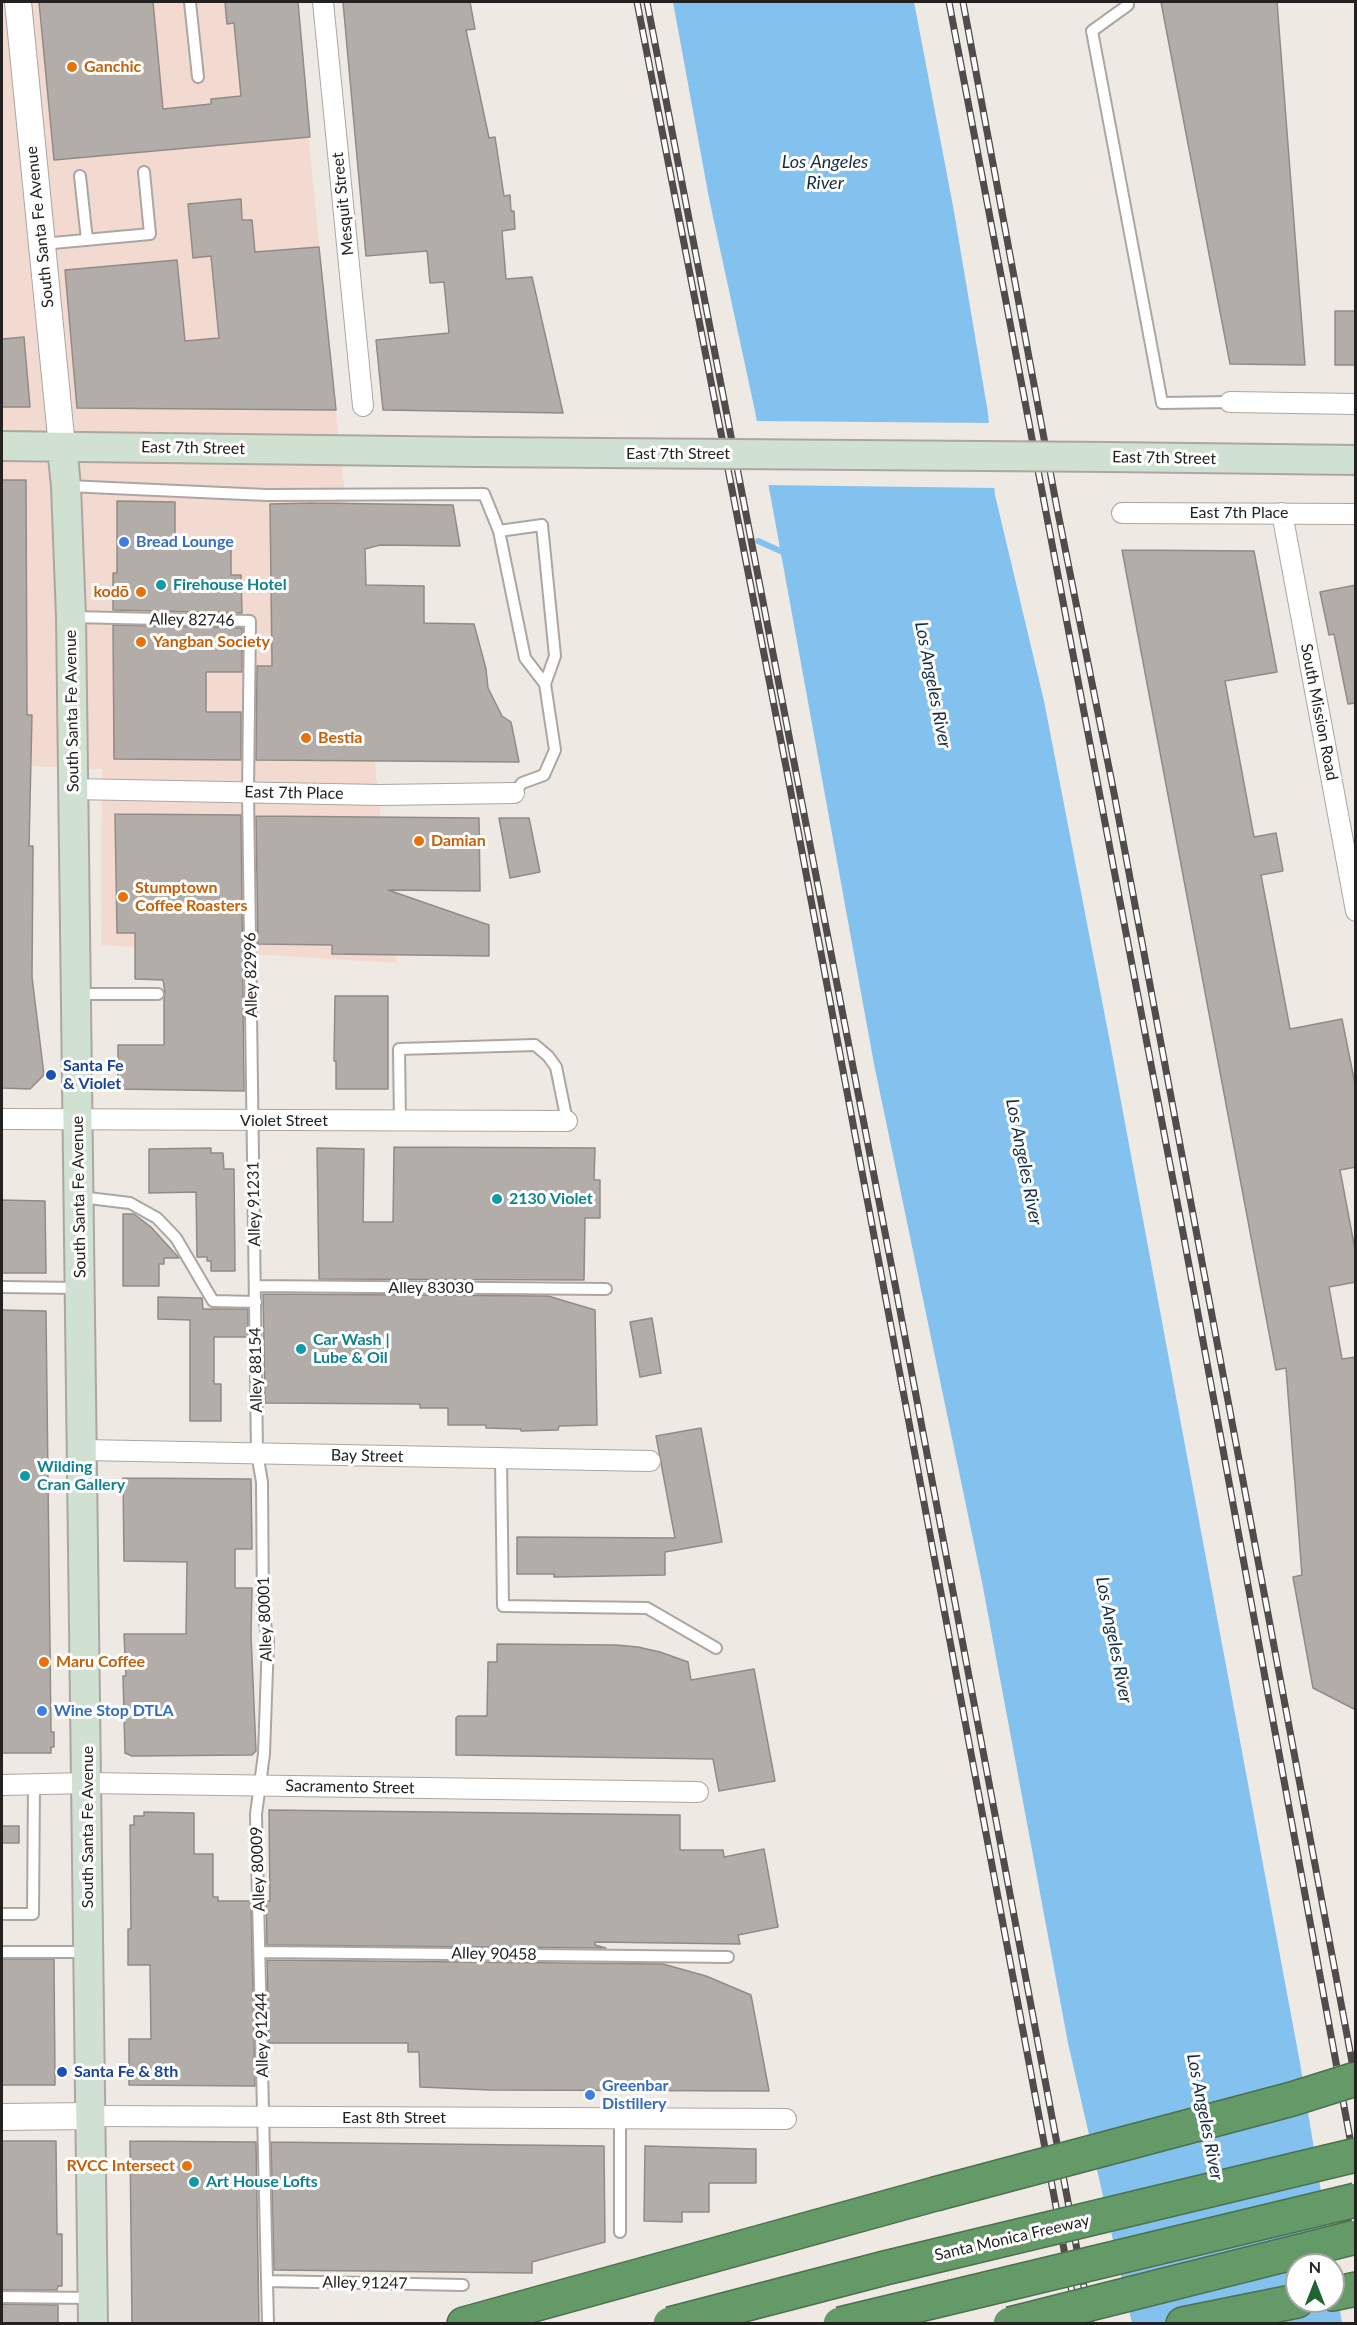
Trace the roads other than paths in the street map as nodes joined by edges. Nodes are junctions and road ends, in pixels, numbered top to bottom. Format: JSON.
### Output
{"nodes":[{"id":1,"x":18,"y":2,"type":"edge"},
{"id":2,"x":190,"y":2,"type":"edge"},
{"id":3,"x":323,"y":2,"type":"edge"},
{"id":4,"x":1128,"y":2,"type":"edge"},
{"id":5,"x":198,"y":77,"type":"dead end"},
{"id":6,"x":144,"y":172,"type":"dead end"},
{"id":7,"x":81,"y":176,"type":"dead end"},
{"id":8,"x":87,"y":240,"type":"junction"},
{"id":9,"x":42,"y":244,"type":"junction"},
{"id":10,"x":1230,"y":402,"type":"joint"},
{"id":11,"x":1356,"y":404,"type":"edge"},
{"id":12,"x":363,"y":406,"type":"dead end"},
{"id":13,"x":2,"y":446,"type":"edge"},
{"id":14,"x":62,"y":447,"type":"junction"},
{"id":15,"x":1356,"y":460,"type":"edge"},
{"id":16,"x":66,"y":486,"type":"junction"},
{"id":17,"x":1122,"y":513,"type":"dead end"},
{"id":18,"x":1282,"y":513,"type":"junction"},
{"id":19,"x":1356,"y":514,"type":"edge"},
{"id":20,"x":499,"y":531,"type":"junction"},
{"id":21,"x":71,"y":616,"type":"junction"},
{"id":22,"x":545,"y":684,"type":"junction"},
{"id":23,"x":73,"y":789,"type":"junction"},
{"id":24,"x":248,"y":792,"type":"junction"},
{"id":25,"x":514,"y":793,"type":"joint"},
{"id":26,"x":1356,"y":912,"type":"edge"},
{"id":27,"x":76,"y":994,"type":"junction"},
{"id":28,"x":158,"y":994,"type":"dead end"},
{"id":29,"x":2,"y":1119,"type":"edge"},
{"id":30,"x":77,"y":1120,"type":"junction"},
{"id":31,"x":253,"y":1121,"type":"junction"},
{"id":32,"x":567,"y":1121,"type":"joint"},
{"id":33,"x":400,"y":1122,"type":"junction"},
{"id":34,"x":79,"y":1197,"type":"junction"},
{"id":35,"x":255,"y":1286,"type":"junction"},
{"id":36,"x":2,"y":1287,"type":"edge"},
{"id":37,"x":81,"y":1288,"type":"junction"},
{"id":38,"x":606,"y":1289,"type":"dead end"},
{"id":39,"x":255,"y":1302,"type":"junction"},
{"id":40,"x":83,"y":1450,"type":"junction"},
{"id":41,"x":257,"y":1453,"type":"junction"},
{"id":42,"x":501,"y":1459,"type":"junction"},
{"id":43,"x":651,"y":1461,"type":"dead end"},
{"id":44,"x":716,"y":1648,"type":"dead end"},
{"id":45,"x":87,"y":1783,"type":"junction"},
{"id":46,"x":34,"y":1784,"type":"junction"},
{"id":47,"x":2,"y":1785,"type":"edge"},
{"id":48,"x":259,"y":1786,"type":"junction"},
{"id":49,"x":698,"y":1792,"type":"dead end"},
{"id":50,"x":2,"y":1914,"type":"edge"},
{"id":51,"x":2,"y":1952,"type":"edge"},
{"id":52,"x":88,"y":1952,"type":"junction"},
{"id":53,"x":261,"y":1952,"type":"junction"},
{"id":54,"x":728,"y":1957,"type":"dead end"},
{"id":55,"x":1356,"y":2079,"type":"edge"},
{"id":56,"x":1356,"y":2103,"type":"edge"},
{"id":57,"x":89,"y":2116,"type":"junction"},
{"id":58,"x":2,"y":2117,"type":"edge"},
{"id":59,"x":264,"y":2117,"type":"junction"},
{"id":60,"x":620,"y":2119,"type":"junction"},
{"id":61,"x":786,"y":2119,"type":"dead end"},
{"id":62,"x":1356,"y":2155,"type":"edge"},
{"id":63,"x":935,"y":2194,"type":"junction"},
{"id":64,"x":1356,"y":2200,"type":"edge"},
{"id":65,"x":620,"y":2232,"type":"dead end"},
{"id":66,"x":1356,"y":2237,"type":"edge"},
{"id":67,"x":267,"y":2281,"type":"junction"},
{"id":68,"x":463,"y":2284,"type":"dead end"},
{"id":69,"x":2,"y":2297,"type":"edge"},
{"id":70,"x":1285,"y":2303,"type":"edge"},
{"id":71,"x":93,"y":2311,"type":"edge"},
{"id":72,"x":268,"y":2324,"type":"edge"},
{"id":73,"x":464,"y":2324,"type":"edge"},
{"id":74,"x":670,"y":2324,"type":"edge"},
{"id":75,"x":840,"y":2324,"type":"edge"},
{"id":76,"x":1010,"y":2324,"type":"edge"},
{"id":77,"x":1183,"y":2324,"type":"edge"}],
"edges":[{"from":1,"to":9,"type":"street","name":"South Santa Fe Avenue"},
{"from":2,"to":5,"type":"lane"},
{"from":3,"to":12,"type":"street","name":"Mesquit Street"},
{"from":4,"to":10,"type":"lane"},
{"from":6,"to":8,"type":"lane"},
{"from":7,"to":8,"type":"lane"},
{"from":8,"to":9,"type":"lane"},
{"from":9,"to":14,"type":"street","name":"South Santa Fe Avenue"},
{"from":10,"to":11,"type":"street"},
{"from":13,"to":14,"type":"main road","name":"East 7th Street"},
{"from":14,"to":15,"type":"main road","name":"East 7th Street","bridge":true},
{"from":14,"to":16,"type":"main road","name":"South Santa Fe Avenue"},
{"from":16,"to":20,"type":"lane"},
{"from":16,"to":21,"type":"main road","name":"South Santa Fe Avenue"},
{"from":17,"to":18,"type":"street","name":"East 7th Place"},
{"from":18,"to":19,"type":"street","name":"East 7th Place"},
{"from":18,"to":26,"type":"street","name":"South Mission Road"},
{"from":20,"to":22,"type":"lane"},
{"from":20,"to":22,"type":"lane"},
{"from":21,"to":23,"type":"main road","name":"South Santa Fe Avenue"},
{"from":21,"to":24,"type":"lane","name":"Alley 82746"},
{"from":22,"to":25,"type":"lane"},
{"from":23,"to":24,"type":"street","name":"East 7th Place"},
{"from":23,"to":27,"type":"main road","name":"South Santa Fe Avenue"},
{"from":24,"to":25,"type":"street","name":"East 7th Place"},
{"from":24,"to":31,"type":"lane","name":"Alley 82996"},
{"from":27,"to":28,"type":"lane"},
{"from":27,"to":30,"type":"main road","name":"South Santa Fe Avenue"},
{"from":29,"to":30,"type":"street","name":"Violet Street"},
{"from":30,"to":31,"type":"street","name":"Violet Street"},
{"from":30,"to":34,"type":"main road","name":"South Santa Fe Avenue"},
{"from":31,"to":33,"type":"street","name":"Violet Street"},
{"from":31,"to":35,"type":"lane","name":"Alley 91231"},
{"from":32,"to":33,"type":"street","name":"Violet Street"},
{"from":32,"to":33,"type":"lane"},
{"from":34,"to":37,"type":"main road","name":"South Santa Fe Avenue"},
{"from":34,"to":39,"type":"lane"},
{"from":35,"to":38,"type":"lane","name":"Alley 83030"},
{"from":35,"to":39,"type":"lane","name":"Alley 88154"},
{"from":36,"to":37,"type":"lane"},
{"from":37,"to":40,"type":"main road","name":"South Santa Fe Avenue"},
{"from":39,"to":41,"type":"lane","name":"Alley 88154"},
{"from":40,"to":41,"type":"street","name":"Bay Street"},
{"from":40,"to":45,"type":"main road","name":"South Santa Fe Avenue"},
{"from":41,"to":42,"type":"street","name":"Bay Street"},
{"from":41,"to":48,"type":"lane","name":"Alley 80001"},
{"from":42,"to":43,"type":"street","name":"Bay Street"},
{"from":42,"to":44,"type":"lane"},
{"from":45,"to":46,"type":"street","name":"Sacramento Street"},
{"from":45,"to":48,"type":"street","name":"Sacramento Street"},
{"from":45,"to":52,"type":"main road","name":"South Santa Fe Avenue"},
{"from":46,"to":47,"type":"street","name":"Sacramento Street"},
{"from":46,"to":50,"type":"lane"},
{"from":48,"to":49,"type":"street","name":"Sacramento Street"},
{"from":48,"to":53,"type":"lane","name":"Alley 80009"},
{"from":51,"to":52,"type":"lane"},
{"from":52,"to":57,"type":"main road","name":"South Santa Fe Avenue"},
{"from":53,"to":54,"type":"lane","name":"Alley 90458"},
{"from":53,"to":59,"type":"lane","name":"Alley 91244"},
{"from":55,"to":63,"type":"highway","bridge":true},
{"from":56,"to":63,"type":"highway","bridge":true},
{"from":57,"to":58,"type":"street","name":"East 8th Street"},
{"from":57,"to":59,"type":"street","name":"East 8th Street"},
{"from":57,"to":71,"type":"main road","name":"South Santa Fe Avenue"},
{"from":59,"to":60,"type":"street","name":"East 8th Street"},
{"from":59,"to":67,"type":"lane","name":"Alley 91244"},
{"from":60,"to":61,"type":"street","name":"East 8th Street"},
{"from":60,"to":65,"type":"lane"},
{"from":62,"to":74,"type":"highway","name":"Santa Monica Freeway","bridge":true},
{"from":63,"to":73,"type":"highway"},
{"from":64,"to":75,"type":"highway","bridge":true},
{"from":66,"to":76,"type":"highway","bridge":true},
{"from":67,"to":68,"type":"lane","name":"Alley 91247"},
{"from":67,"to":72,"type":"lane","name":"Alley 91244"},
{"from":69,"to":71,"type":"lane"},
{"from":70,"to":77,"type":"highway"}]}
